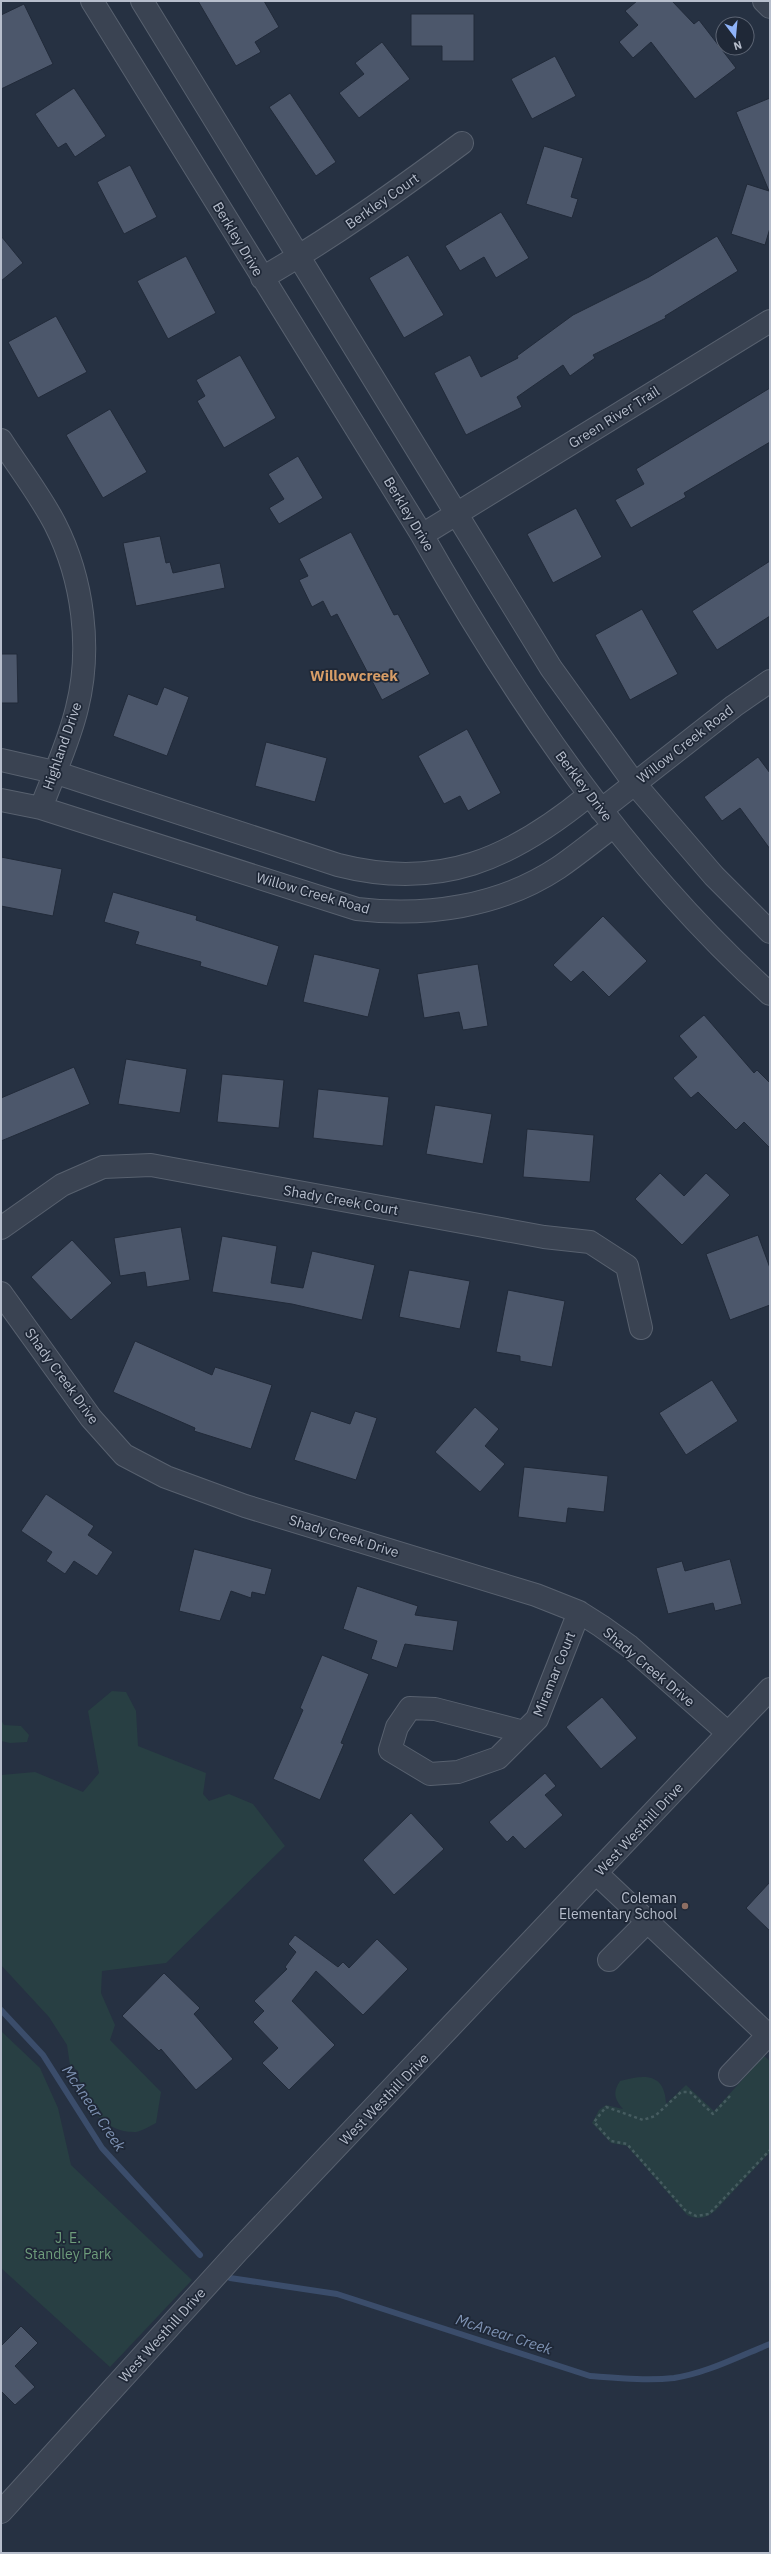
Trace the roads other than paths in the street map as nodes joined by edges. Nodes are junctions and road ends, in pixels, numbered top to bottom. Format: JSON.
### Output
{"nodes":[{"id":1,"x":92,"y":1,"type":"edge"},
{"id":2,"x":142,"y":1,"type":"edge"},
{"id":3,"x":764,"y":1,"type":"edge"},
{"id":4,"x":770,"y":7,"type":"edge"},
{"id":5,"x":462,"y":143,"type":"dead end"},
{"id":6,"x":300,"y":257,"type":"junction"},
{"id":7,"x":262,"y":278,"type":"junction"},
{"id":8,"x":770,"y":321,"type":"edge"},
{"id":9,"x":1,"y":440,"type":"edge"},
{"id":10,"x":457,"y":513,"type":"junction"},
{"id":11,"x":422,"y":535,"type":"junction"},
{"id":12,"x":770,"y":681,"type":"edge"},
{"id":13,"x":1,"y":760,"type":"edge"},
{"id":14,"x":54,"y":772,"type":"junction"},
{"id":15,"x":634,"y":783,"type":"junction"},
{"id":16,"x":1,"y":800,"type":"edge"},
{"id":17,"x":41,"y":808,"type":"junction"},
{"id":18,"x":601,"y":811,"type":"junction"},
{"id":19,"x":770,"y":932,"type":"edge"},
{"id":20,"x":770,"y":994,"type":"edge"},
{"id":21,"x":1,"y":1228,"type":"edge"},
{"id":22,"x":1,"y":1293,"type":"edge"},
{"id":23,"x":641,"y":1328,"type":"dead end"},
{"id":24,"x":579,"y":1612,"type":"junction"},
{"id":25,"x":770,"y":1689,"type":"edge"},
{"id":26,"x":530,"y":1726,"type":"junction"},
{"id":27,"x":728,"y":1734,"type":"junction"},
{"id":28,"x":597,"y":1874,"type":"junction"},
{"id":29,"x":647,"y":1922,"type":"junction"},
{"id":30,"x":609,"y":1960,"type":"dead end"},
{"id":31,"x":769,"y":2036,"type":"edge"},
{"id":32,"x":732,"y":2084,"type":"road end"},
{"id":33,"x":1,"y":2512,"type":"edge"}],
"edges":[{"from":1,"to":7,"type":"street","name":"Berkley Drive"},
{"from":2,"to":6,"type":"street"},
{"from":3,"to":4,"type":"street"},
{"from":5,"to":6,"type":"street","name":"Berkley Court"},
{"from":6,"to":7,"type":"street","name":"Berkley Court"},
{"from":6,"to":10,"type":"street"},
{"from":7,"to":11,"type":"street","name":"Berkley Drive"},
{"from":8,"to":10,"type":"street","name":"Green River Trail"},
{"from":9,"to":14,"type":"street","name":"Highland Drive"},
{"from":10,"to":11,"type":"street","name":"Green River Trail"},
{"from":10,"to":15,"type":"street"},
{"from":11,"to":18,"type":"street","name":"Berkley Drive"},
{"from":12,"to":15,"type":"street","name":"Willow Creek Road"},
{"from":13,"to":14,"type":"street","name":"Willow Creek Road"},
{"from":14,"to":17,"type":"street","name":"Highland Drive"},
{"from":14,"to":18,"type":"street","name":"Willow Creek Road"},
{"from":15,"to":18,"type":"street","name":"Willow Creek Road"},
{"from":15,"to":19,"type":"street"},
{"from":16,"to":17,"type":"street","name":"Willow Creek Road"},
{"from":17,"to":18,"type":"street","name":"Willow Creek Road"},
{"from":18,"to":20,"type":"street","name":"Berkley Drive"},
{"from":21,"to":23,"type":"street","name":"Shady Creek Court"},
{"from":22,"to":24,"type":"street","name":"Shady Creek Drive"},
{"from":24,"to":26,"type":"street","name":"Miramar Court"},
{"from":24,"to":27,"type":"street","name":"Shady Creek Drive"},
{"from":25,"to":27,"type":"street","name":"West Westhill Drive"},
{"from":26,"to":26,"type":"street","name":"Miramar Court"},
{"from":27,"to":28,"type":"street","name":"West Westhill Drive"},
{"from":28,"to":29,"type":"street"},
{"from":28,"to":33,"type":"street","name":"West Westhill Drive"},
{"from":29,"to":30,"type":"street"},
{"from":29,"to":31,"type":"street"},
{"from":31,"to":32,"type":"street"}]}
